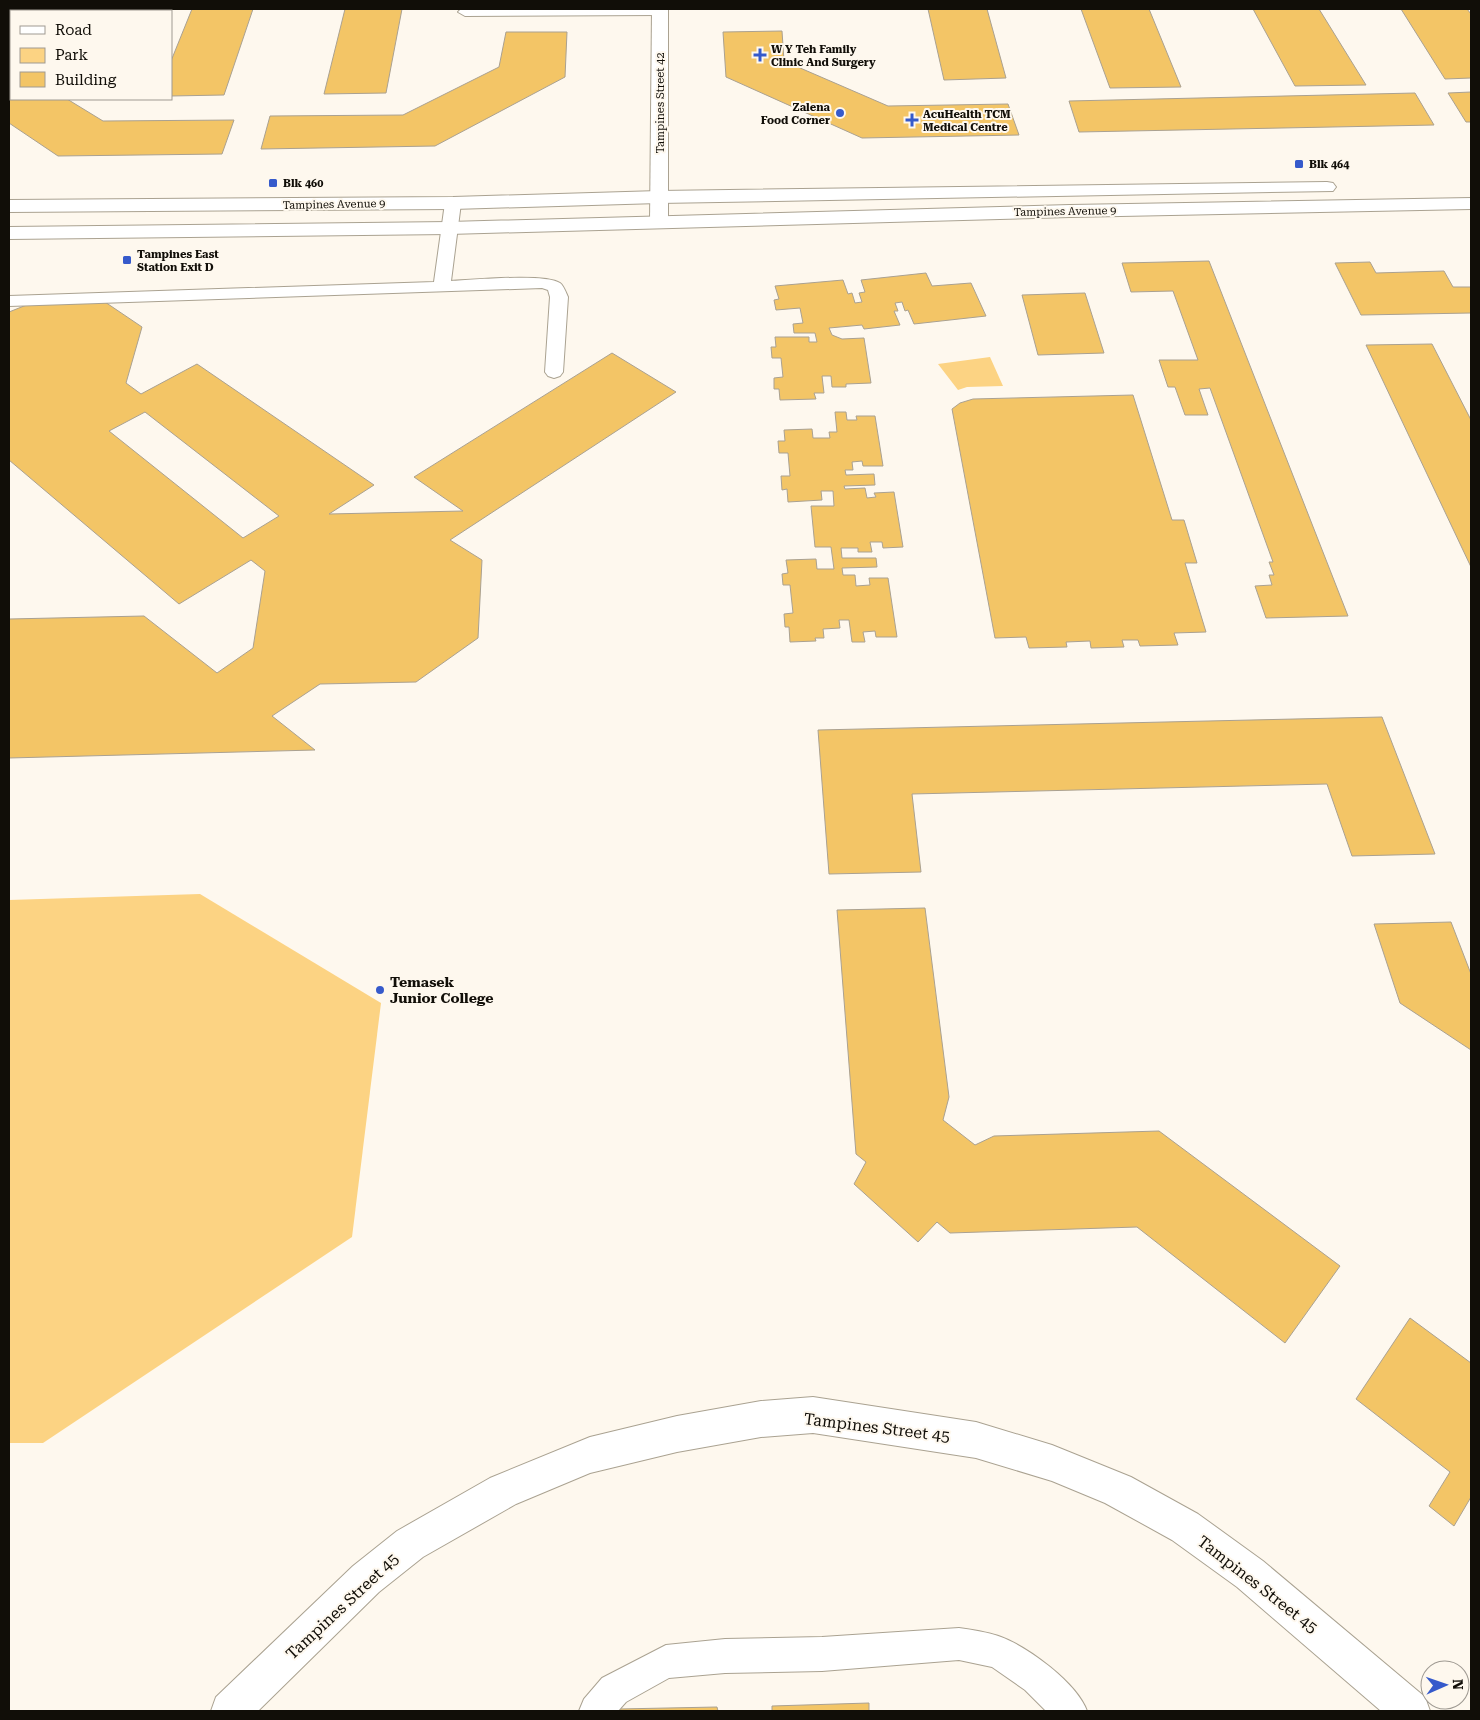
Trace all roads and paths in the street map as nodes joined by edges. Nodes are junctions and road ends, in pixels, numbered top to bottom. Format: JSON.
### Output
{"nodes":[{"id":1,"x":660,"y":10,"type":"edge"},
{"id":2,"x":465,"y":12,"type":"dead end"},
{"id":3,"x":1347,"y":186,"type":"dead end"},
{"id":4,"x":659,"y":197,"type":"junction"},
{"id":5,"x":453,"y":203,"type":"junction"},
{"id":6,"x":1471,"y":203,"type":"edge"},
{"id":7,"x":9,"y":206,"type":"edge"},
{"id":8,"x":659,"y":222,"type":"junction"},
{"id":9,"x":450,"y":228,"type":"junction"},
{"id":10,"x":9,"y":234,"type":"edge"},
{"id":11,"x":442,"y":286,"type":"junction"},
{"id":12,"x":9,"y":301,"type":"edge"},
{"id":13,"x":554,"y":372,"type":"dead end"},
{"id":14,"x":230,"y":1711,"type":"edge"},
{"id":15,"x":596,"y":1711,"type":"edge"},
{"id":16,"x":1070,"y":1711,"type":"edge"},
{"id":17,"x":1411,"y":1711,"type":"edge"}],
"edges":[{"from":1,"to":2,"type":"lane"},
{"from":1,"to":4,"type":"main road","name":"Tampines Street 42"},
{"from":3,"to":4,"type":"main road","name":"Tampines Avenue 9"},
{"from":4,"to":5,"type":"main road","name":"Tampines Avenue 9"},
{"from":4,"to":8,"type":"main road"},
{"from":5,"to":7,"type":"main road","name":"Tampines Avenue 9"},
{"from":5,"to":9,"type":"lane"},
{"from":6,"to":8,"type":"main road","name":"Tampines Avenue 9"},
{"from":8,"to":9,"type":"main road","name":"Tampines Avenue 9"},
{"from":9,"to":10,"type":"main road","name":"Tampines Avenue 9"},
{"from":9,"to":11,"type":"lane"},
{"from":11,"to":12,"type":"lane"},
{"from":11,"to":13,"type":"lane"},
{"from":14,"to":17,"type":"main road","name":"Tampines Street 45"},
{"from":15,"to":16,"type":"lane"}]}
